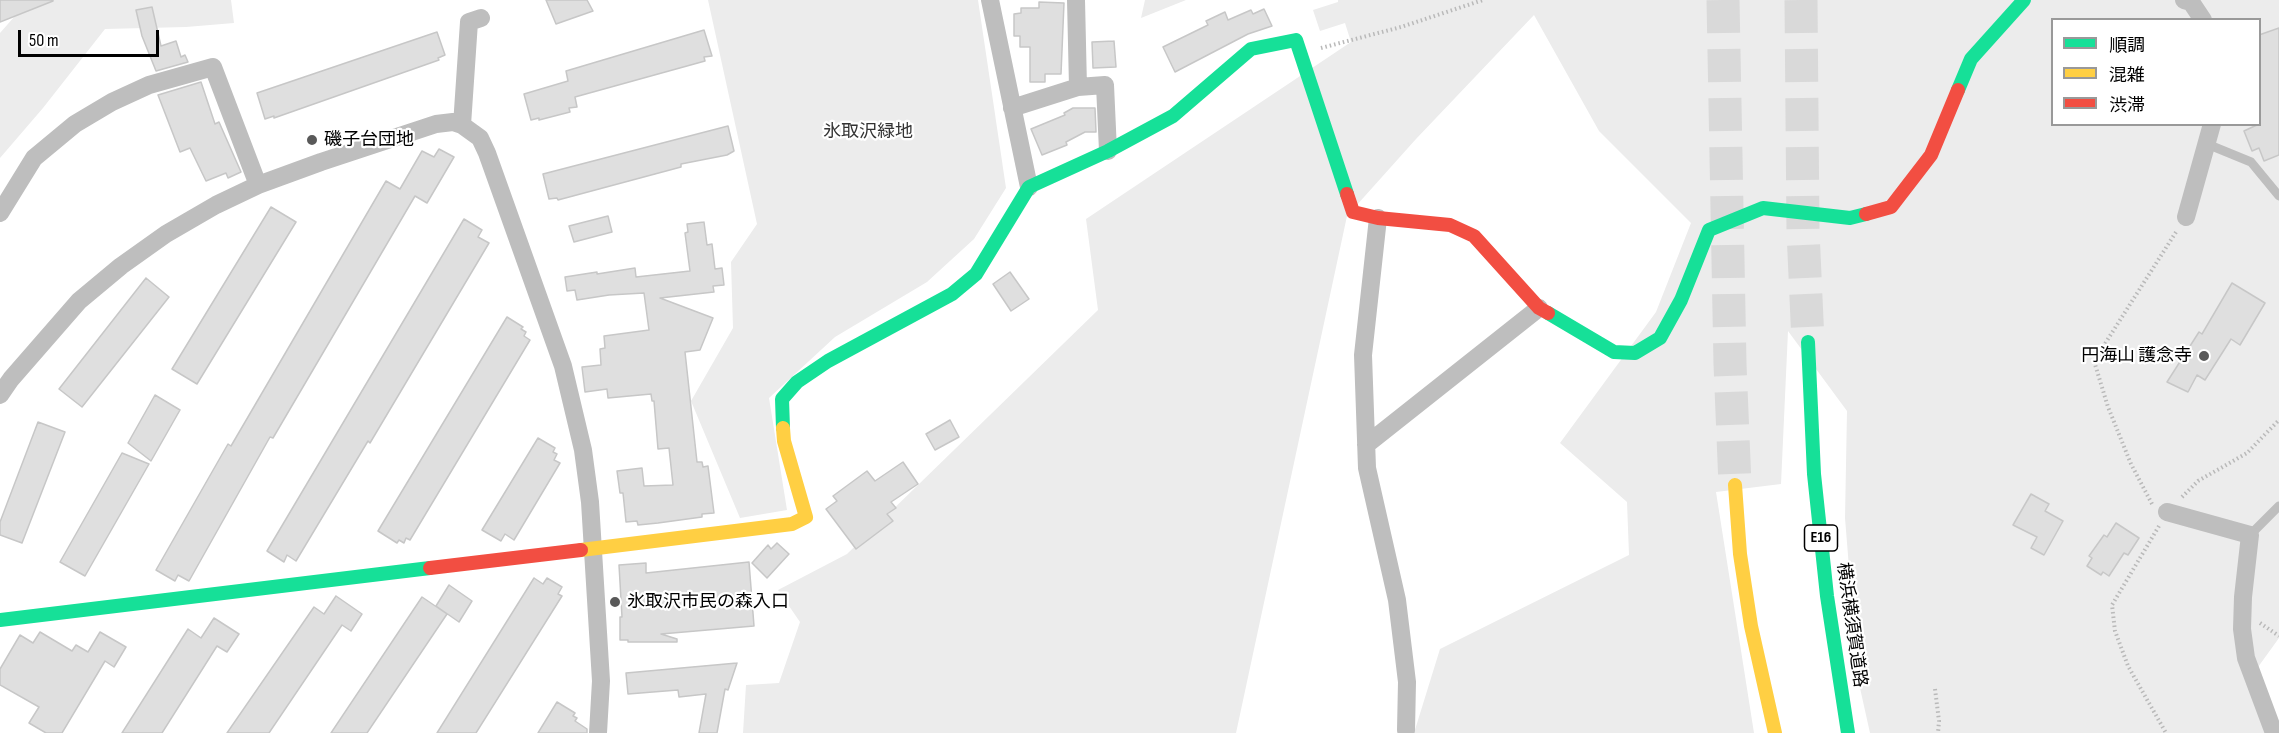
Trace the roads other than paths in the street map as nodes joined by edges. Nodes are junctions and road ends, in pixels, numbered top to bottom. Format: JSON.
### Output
{"nodes":[{"id":1,"x":990,"y":0,"type":"edge"},
{"id":2,"x":1076,"y":0,"type":"edge"},
{"id":3,"x":2024,"y":0,"type":"edge"},
{"id":4,"x":2184,"y":0,"type":"edge"},
{"id":5,"x":481,"y":18,"type":"dead end"},
{"id":6,"x":2202,"y":18,"type":"edge"},
{"id":7,"x":1078,"y":87,"type":"junction"},
{"id":8,"x":1012,"y":108,"type":"junction"},
{"id":9,"x":462,"y":125,"type":"junction"},
{"id":10,"x":2212,"y":126,"type":"edge"},
{"id":11,"x":2207,"y":144,"type":"junction"},
{"id":12,"x":1108,"y":151,"type":"junction"},
{"id":13,"x":258,"y":185,"type":"junction"},
{"id":14,"x":1029,"y":188,"type":"junction"},
{"id":15,"x":2279,"y":196,"type":"edge"},
{"id":16,"x":0,"y":213,"type":"edge"},
{"id":17,"x":2186,"y":217,"type":"road end"},
{"id":18,"x":1378,"y":218,"type":"junction"},
{"id":19,"x":1539,"y":308,"type":"junction"},
{"id":20,"x":1808,"y":342,"type":"tunnel mouth"},
{"id":21,"x":5,"y":375,"type":"edge"},
{"id":22,"x":0,"y":395,"type":"edge"},
{"id":23,"x":1366,"y":445,"type":"junction"},
{"id":24,"x":1735,"y":485,"type":"tunnel mouth"},
{"id":25,"x":2279,"y":506,"type":"edge"},
{"id":26,"x":2167,"y":513,"type":"road end"},
{"id":27,"x":2250,"y":535,"type":"junction"},
{"id":28,"x":592,"y":547,"type":"junction"},
{"id":29,"x":0,"y":620,"type":"edge"},
{"id":30,"x":1406,"y":730,"type":"dead end"},
{"id":31,"x":598,"y":733,"type":"edge"},
{"id":32,"x":1775,"y":733,"type":"edge"},
{"id":33,"x":1848,"y":733,"type":"edge"},
{"id":34,"x":2274,"y":733,"type":"edge"}],
"edges":[{"from":1,"to":8,"type":"street"},
{"from":2,"to":7,"type":"street"},
{"from":3,"to":19,"type":"main road"},
{"from":4,"to":6,"type":"street"},
{"from":5,"to":9,"type":"street"},
{"from":7,"to":8,"type":"street"},
{"from":7,"to":12,"type":"street"},
{"from":8,"to":14,"type":"street"},
{"from":9,"to":13,"type":"street"},
{"from":9,"to":28,"type":"street"},
{"from":10,"to":11,"type":"street"},
{"from":11,"to":15,"type":"lane"},
{"from":11,"to":17,"type":"street"},
{"from":12,"to":14,"type":"main road"},
{"from":12,"to":18,"type":"main road"},
{"from":13,"to":16,"type":"street"},
{"from":13,"to":21,"type":"street"},
{"from":14,"to":28,"type":"main road"},
{"from":18,"to":19,"type":"main road"},
{"from":18,"to":23,"type":"street"},
{"from":19,"to":23,"type":"street"},
{"from":20,"to":33,"type":"main road","name":"横浜横須賀道路","number":"E16"},
{"from":21,"to":22,"type":"street"},
{"from":23,"to":30,"type":"street"},
{"from":24,"to":32,"type":"main road"},
{"from":25,"to":27,"type":"lane"},
{"from":26,"to":27,"type":"street"},
{"from":27,"to":34,"type":"street"},
{"from":28,"to":29,"type":"main road"},
{"from":28,"to":31,"type":"street"}]}
